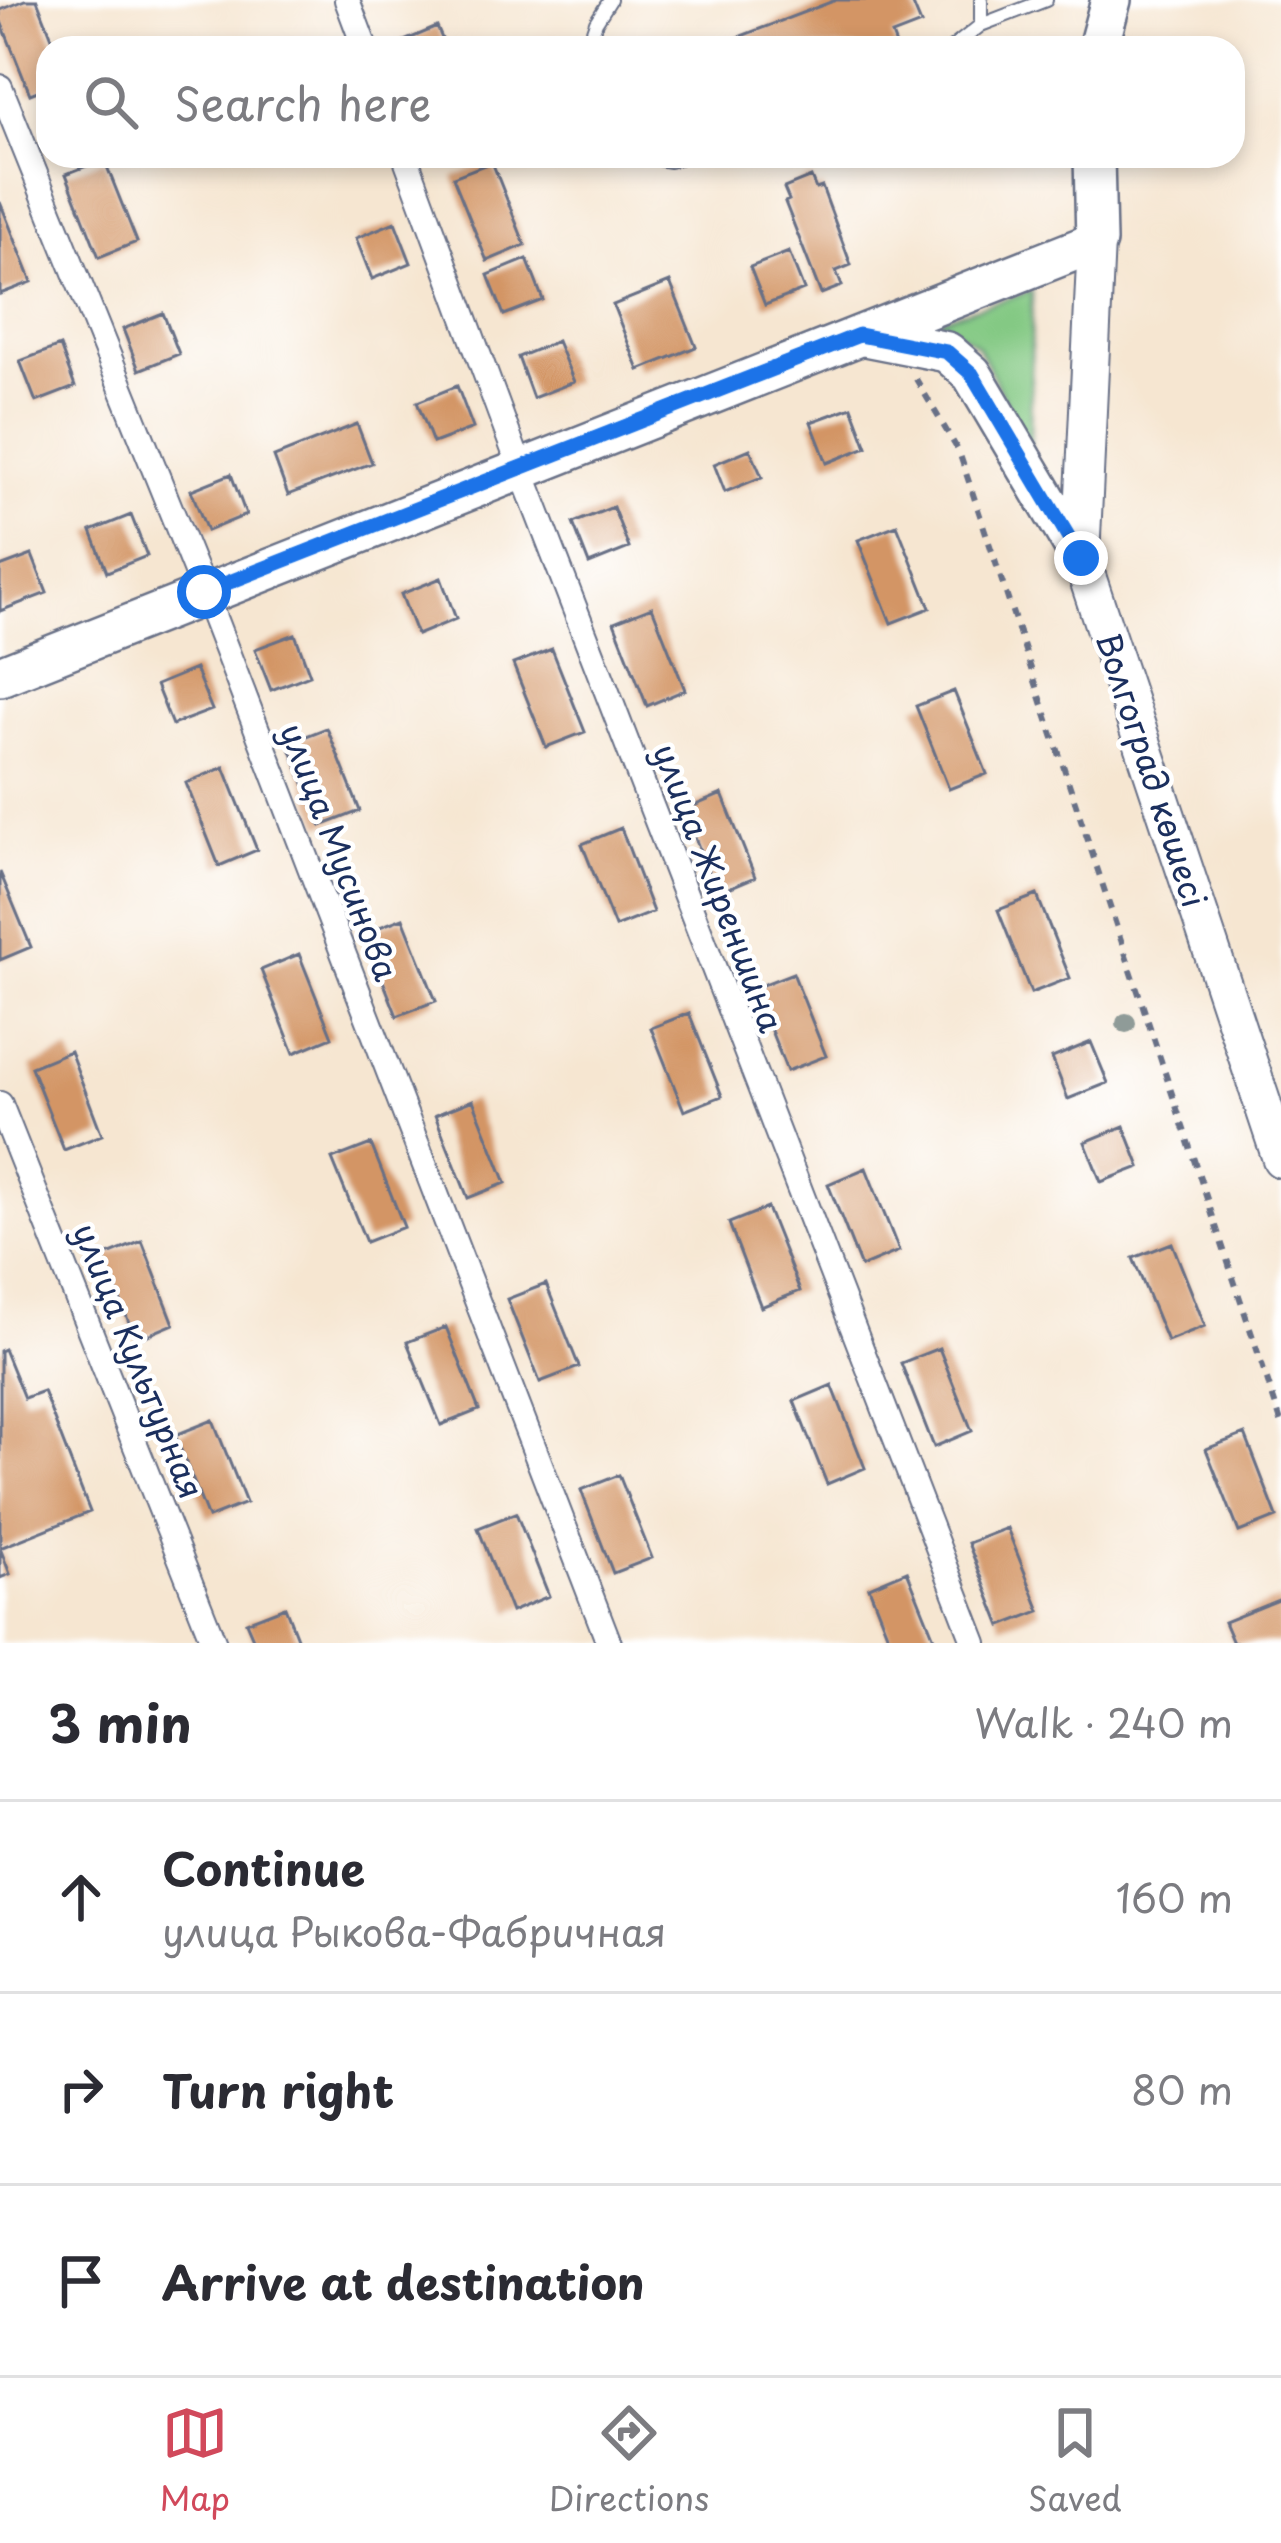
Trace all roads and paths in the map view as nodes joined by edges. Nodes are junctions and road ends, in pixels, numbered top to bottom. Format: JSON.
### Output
{"nodes":[{"id":1,"x":347,"y":0,"type":"edge"},
{"id":2,"x":610,"y":0,"type":"edge"},
{"id":3,"x":981,"y":0,"type":"edge"},
{"id":4,"x":1046,"y":0,"type":"edge"},
{"id":5,"x":1083,"y":0,"type":"edge"},
{"id":6,"x":1111,"y":0,"type":"edge"},
{"id":7,"x":981,"y":26,"type":"junction"},
{"id":8,"x":360,"y":36,"type":"edge"},
{"id":9,"x":591,"y":36,"type":"edge"},
{"id":10,"x":968,"y":36,"type":"edge"},
{"id":11,"x":1090,"y":36,"type":"edge"},
{"id":12,"x":1098,"y":36,"type":"edge"},
{"id":13,"x":0,"y":87,"type":"edge"},
{"id":14,"x":409,"y":168,"type":"edge"},
{"id":15,"x":1094,"y":168,"type":"edge"},
{"id":16,"x":1096,"y":242,"type":"junction"},
{"id":17,"x":876,"y":338,"type":"junction"},
{"id":18,"x":520,"y":467,"type":"junction"},
{"id":19,"x":1081,"y":558,"type":"junction"},
{"id":20,"x":204,"y":592,"type":"junction"},
{"id":21,"x":0,"y":676,"type":"edge"},
{"id":22,"x":2,"y":1113,"type":"edge"},
{"id":23,"x":1281,"y":1160,"type":"edge"},
{"id":24,"x":1281,"y":1422,"type":"edge"},
{"id":25,"x":214,"y":1643,"type":"edge"},
{"id":26,"x":609,"y":1643,"type":"edge"},
{"id":27,"x":975,"y":1643,"type":"edge"}],
"edges":[{"from":1,"to":8,"type":"street"},
{"from":2,"to":9,"type":"lane"},
{"from":3,"to":7,"type":"lane"},
{"from":4,"to":7,"type":"lane"},
{"from":5,"to":11,"type":"main road"},
{"from":6,"to":12,"type":"main road"},
{"from":7,"to":10,"type":"lane"},
{"from":13,"to":20,"type":"street","name":"улица Мусинова"},
{"from":14,"to":18,"type":"street","name":"улица Жиреншина"},
{"from":15,"to":16,"type":"main road","name":"Волгоград көшесі"},
{"from":16,"to":17,"type":"main road"},
{"from":16,"to":19,"type":"main road","name":"Волгоград көшесі"},
{"from":17,"to":18,"type":"main road"},
{"from":17,"to":19,"type":"main road"},
{"from":17,"to":24,"type":"path"},
{"from":18,"to":20,"type":"main road"},
{"from":18,"to":27,"type":"street","name":"улица Жиреншина"},
{"from":19,"to":23,"type":"main road","name":"Волгоград көшесі"},
{"from":20,"to":21,"type":"main road"},
{"from":20,"to":26,"type":"street","name":"улица Мусинова"},
{"from":22,"to":25,"type":"street","name":"улица Культурная"}]}
